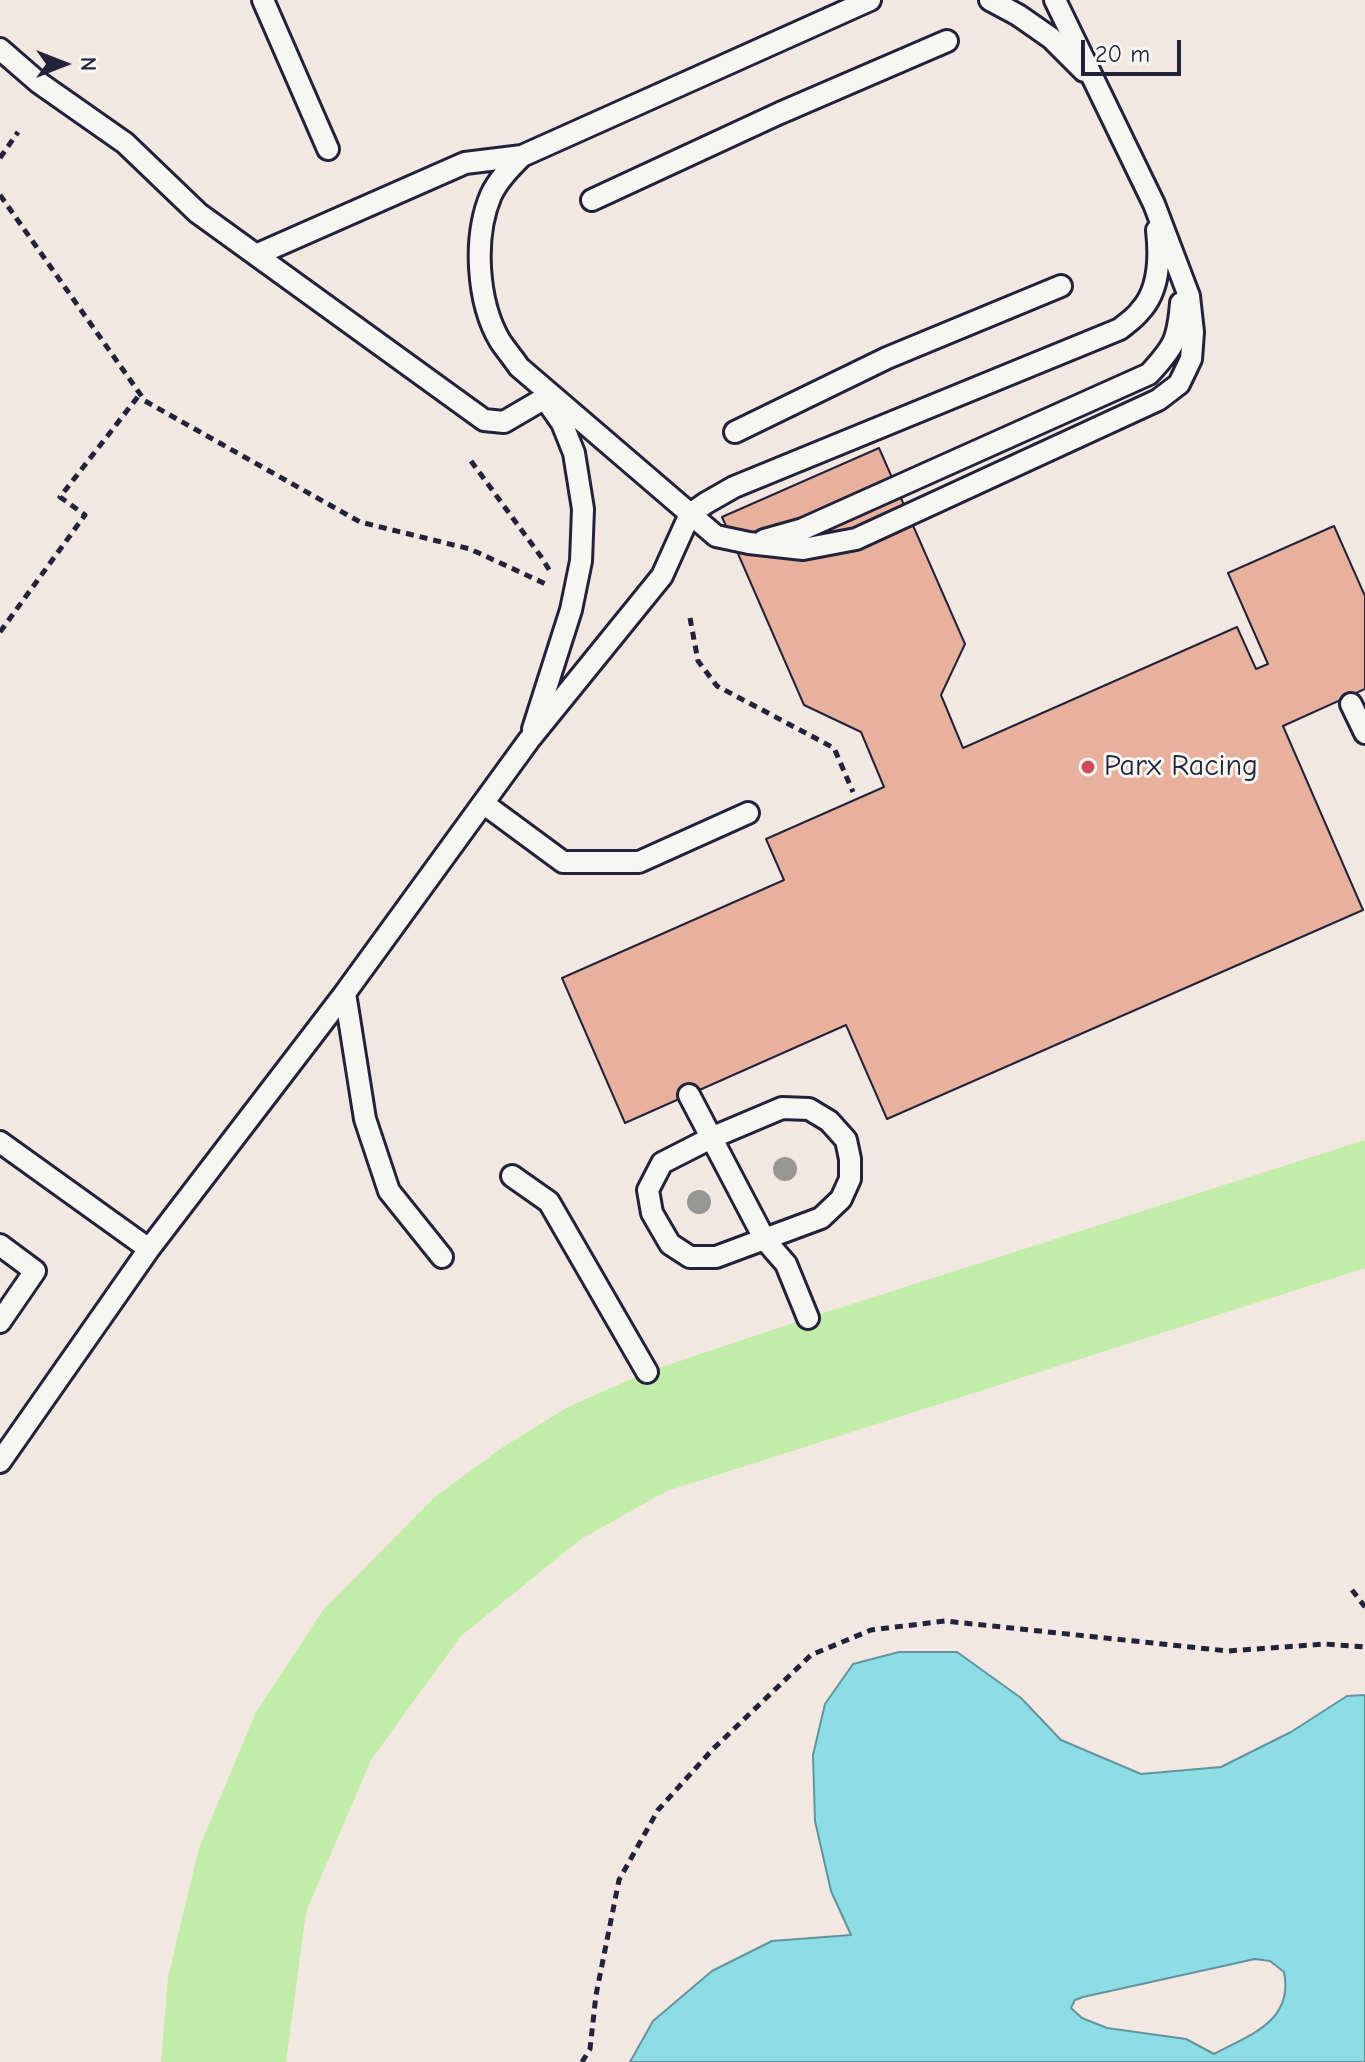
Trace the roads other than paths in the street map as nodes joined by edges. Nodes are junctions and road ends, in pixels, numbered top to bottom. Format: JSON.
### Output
{"nodes":[{"id":1,"x":263,"y":0,"type":"edge"},
{"id":2,"x":870,"y":0,"type":"edge"},
{"id":3,"x":990,"y":0,"type":"edge"},
{"id":4,"x":1055,"y":0,"type":"edge"},
{"id":5,"x":947,"y":41,"type":"dead end"},
{"id":6,"x":0,"y":49,"type":"edge"},
{"id":7,"x":1095,"y":82,"type":"junction"},
{"id":8,"x":328,"y":149,"type":"dead end"},
{"id":9,"x":522,"y":156,"type":"junction"},
{"id":10,"x":592,"y":200,"type":"dead end"},
{"id":11,"x":1154,"y":204,"type":"junction"},
{"id":12,"x":256,"y":255,"type":"junction"},
{"id":13,"x":1179,"y":271,"type":"junction"},
{"id":14,"x":1061,"y":286,"type":"dead end"},
{"id":15,"x":519,"y":367,"type":"junction"},
{"id":16,"x":545,"y":398,"type":"junction"},
{"id":17,"x":735,"y":432,"type":"dead end"},
{"id":18,"x":690,"y":514,"type":"junction"},
{"id":19,"x":749,"y":543,"type":"junction"},
{"id":20,"x":1351,"y":704,"type":"dead end"},
{"id":21,"x":1365,"y":733,"type":"edge"},
{"id":22,"x":529,"y":740,"type":"junction"},
{"id":23,"x":483,"y":803,"type":"junction"},
{"id":24,"x":748,"y":813,"type":"dead end"},
{"id":25,"x":345,"y":993,"type":"junction"},
{"id":26,"x":689,"y":1095,"type":"dead end"},
{"id":27,"x":711,"y":1138,"type":"junction"},
{"id":28,"x":0,"y":1142,"type":"edge"},
{"id":29,"x":512,"y":1176,"type":"dead end"},
{"id":30,"x":765,"y":1240,"type":"junction"},
{"id":31,"x":0,"y":1245,"type":"edge"},
{"id":32,"x":149,"y":1249,"type":"junction"},
{"id":33,"x":442,"y":1257,"type":"dead end"},
{"id":34,"x":808,"y":1318,"type":"dead end"},
{"id":35,"x":0,"y":1322,"type":"edge"},
{"id":36,"x":647,"y":1372,"type":"dead end"},
{"id":37,"x":0,"y":1462,"type":"edge"}],
"edges":[{"from":1,"to":8,"type":"lane"},
{"from":2,"to":9,"type":"lane"},
{"from":3,"to":7,"type":"lane"},
{"from":4,"to":7,"type":"lane"},
{"from":5,"to":10,"type":"lane"},
{"from":6,"to":12,"type":"lane"},
{"from":7,"to":11,"type":"lane"},
{"from":9,"to":12,"type":"lane"},
{"from":9,"to":15,"type":"lane"},
{"from":11,"to":13,"type":"lane"},
{"from":11,"to":18,"type":"lane"},
{"from":12,"to":16,"type":"lane"},
{"from":13,"to":19,"type":"lane"},
{"from":13,"to":19,"type":"lane"},
{"from":14,"to":17,"type":"lane"},
{"from":15,"to":16,"type":"lane"},
{"from":15,"to":18,"type":"lane"},
{"from":16,"to":22,"type":"lane"},
{"from":18,"to":19,"type":"lane"},
{"from":18,"to":22,"type":"lane"},
{"from":20,"to":21,"type":"lane"},
{"from":22,"to":23,"type":"lane"},
{"from":23,"to":24,"type":"lane"},
{"from":23,"to":25,"type":"lane"},
{"from":25,"to":32,"type":"lane"},
{"from":25,"to":33,"type":"lane"},
{"from":26,"to":27,"type":"lane"},
{"from":27,"to":30,"type":"lane"},
{"from":27,"to":30,"type":"lane"},
{"from":27,"to":30,"type":"lane"},
{"from":28,"to":32,"type":"lane"},
{"from":29,"to":36,"type":"lane"},
{"from":30,"to":34,"type":"lane"},
{"from":31,"to":35,"type":"lane"},
{"from":32,"to":37,"type":"lane"}]}
